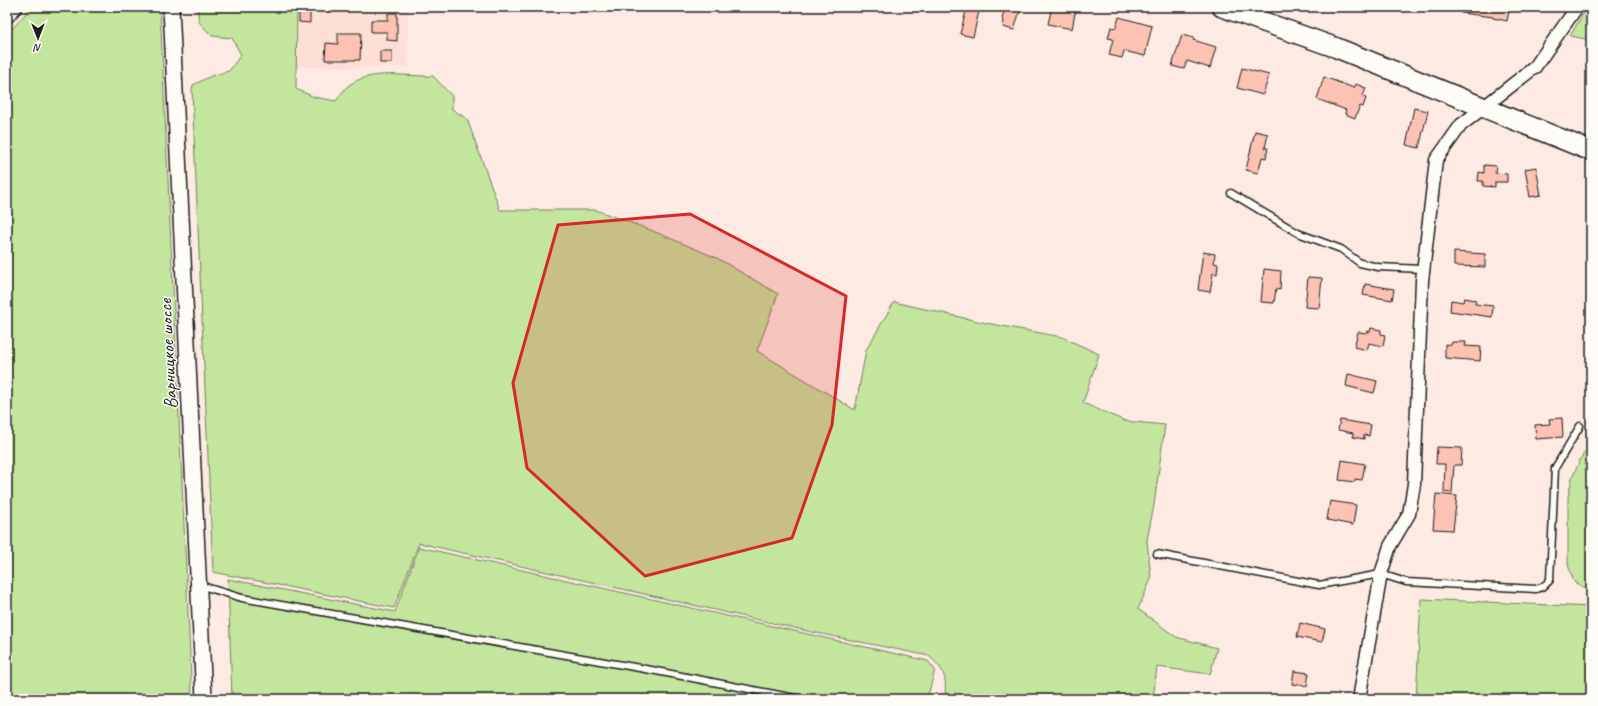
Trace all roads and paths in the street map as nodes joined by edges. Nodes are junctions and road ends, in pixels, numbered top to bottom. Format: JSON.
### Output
{"nodes":[{"id":1,"x":16,"y":7,"type":"edge"},
{"id":2,"x":171,"y":7,"type":"edge"},
{"id":3,"x":1222,"y":7,"type":"edge"},
{"id":4,"x":1577,"y":7,"type":"edge"},
{"id":5,"x":7,"y":17,"type":"edge"},
{"id":6,"x":1483,"y":106,"type":"junction"},
{"id":7,"x":1591,"y":152,"type":"edge"},
{"id":8,"x":1232,"y":193,"type":"dead end"},
{"id":9,"x":1423,"y":269,"type":"junction"},
{"id":10,"x":1580,"y":426,"type":"dead end"},
{"id":11,"x":1157,"y":554,"type":"dead end"},
{"id":12,"x":1381,"y":574,"type":"junction"},
{"id":13,"x":199,"y":585,"type":"junction"},
{"id":14,"x":204,"y":699,"type":"edge"},
{"id":15,"x":800,"y":699,"type":"edge"},
{"id":16,"x":1359,"y":699,"type":"edge"}],
"edges":[{"from":1,"to":5,"type":"street"},
{"from":2,"to":13,"type":"street","name":"Варницкое шоссе"},
{"from":3,"to":6,"type":"main road"},
{"from":4,"to":6,"type":"street"},
{"from":6,"to":7,"type":"main road"},
{"from":6,"to":9,"type":"street"},
{"from":8,"to":9,"type":"lane"},
{"from":9,"to":12,"type":"street"},
{"from":10,"to":12,"type":"lane"},
{"from":11,"to":12,"type":"lane"},
{"from":12,"to":16,"type":"street"},
{"from":13,"to":14,"type":"street","name":"Варницкое шоссе"},
{"from":13,"to":15,"type":"lane"}]}
